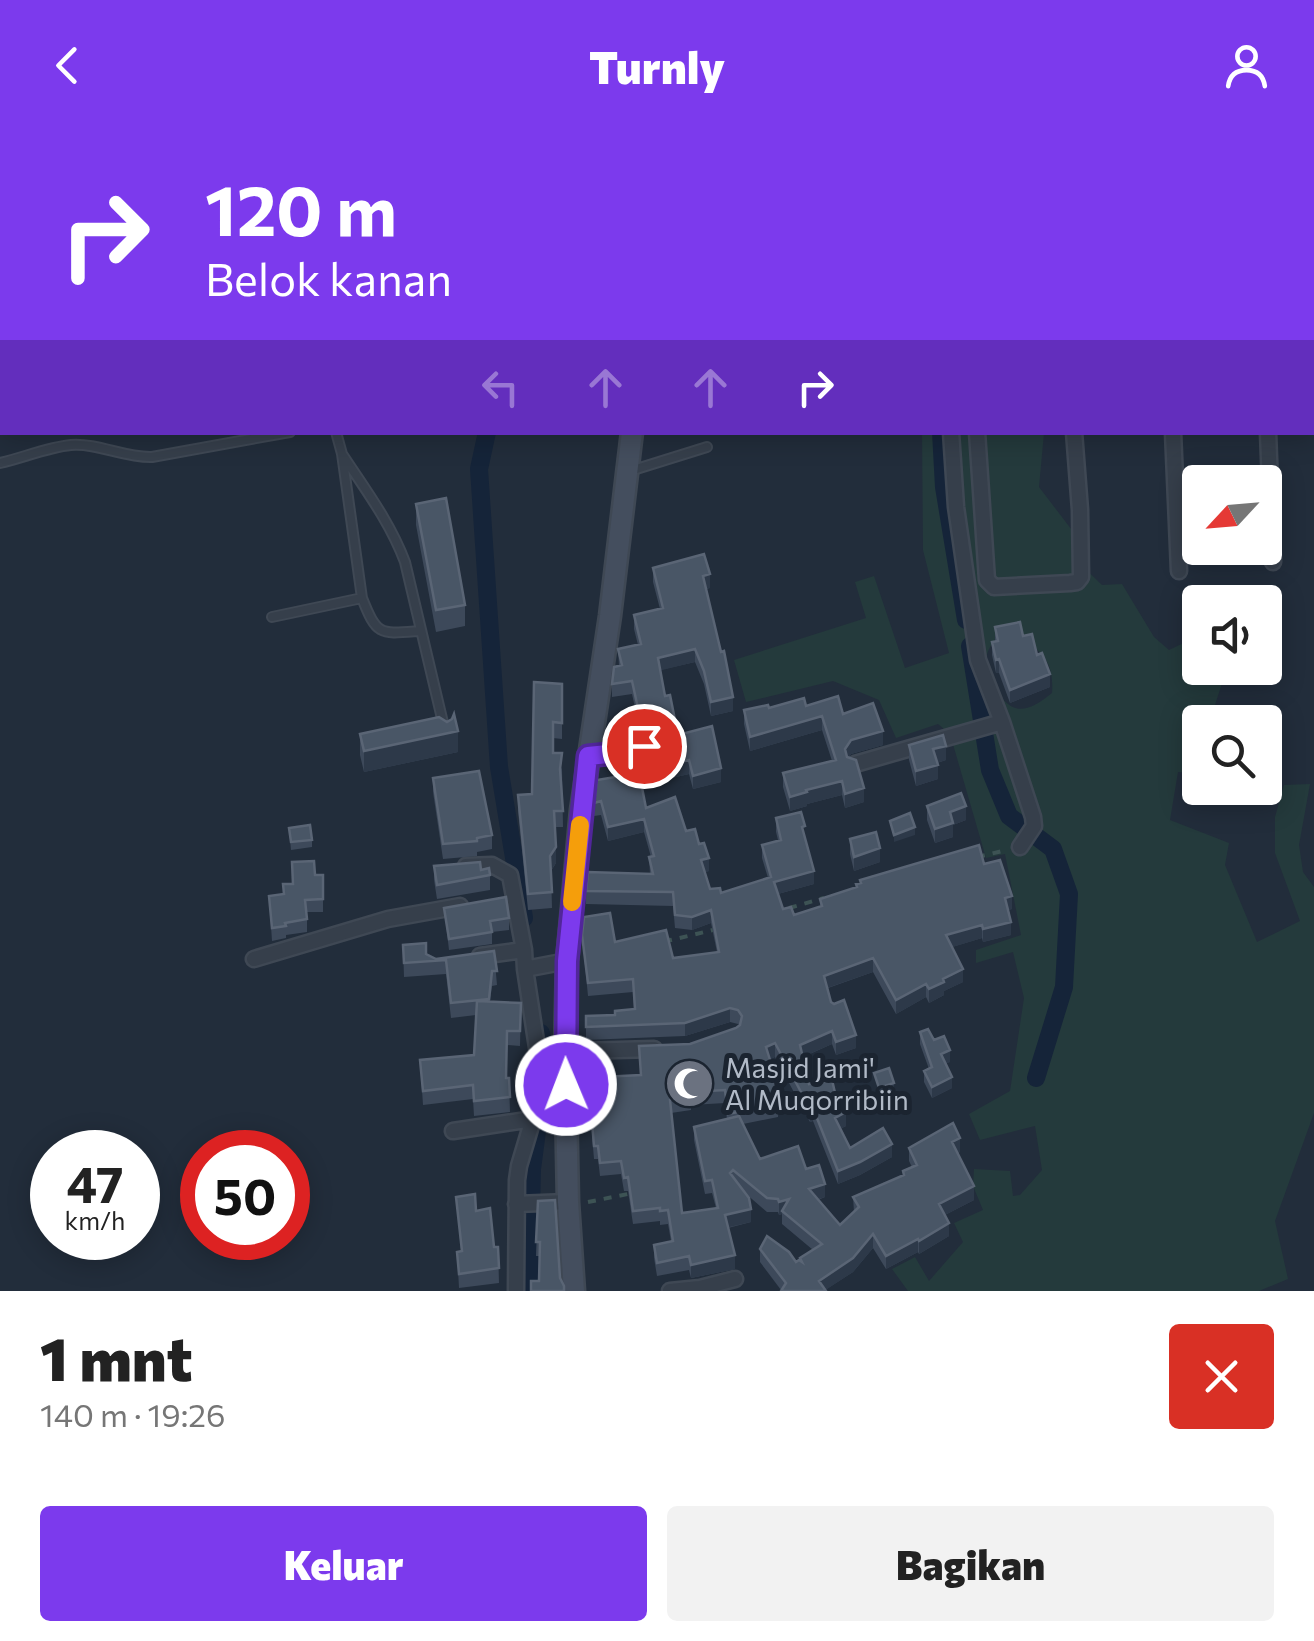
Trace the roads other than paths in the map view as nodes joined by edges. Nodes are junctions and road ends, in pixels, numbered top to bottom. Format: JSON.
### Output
{"nodes":[{"id":1,"x":274,"y":435,"type":"edge"},
{"id":2,"x":337,"y":435,"type":"edge"},
{"id":3,"x":632,"y":435,"type":"edge"},
{"id":4,"x":951,"y":435,"type":"edge"},
{"id":5,"x":977,"y":435,"type":"edge"},
{"id":6,"x":1074,"y":435,"type":"edge"},
{"id":7,"x":1173,"y":435,"type":"edge"},
{"id":8,"x":1268,"y":435,"type":"edge"},
{"id":9,"x":707,"y":447,"type":"dead end"},
{"id":10,"x":342,"y":454,"type":"junction"},
{"id":11,"x":0,"y":463,"type":"edge"},
{"id":12,"x":1269,"y":465,"type":"edge"},
{"id":13,"x":627,"y":472,"type":"junction"},
{"id":14,"x":1179,"y":570,"type":"dead end"},
{"id":15,"x":362,"y":598,"type":"junction"},
{"id":16,"x":272,"y":617,"type":"dead end"},
{"id":17,"x":420,"y":631,"type":"junction"},
{"id":18,"x":998,"y":723,"type":"junction"},
{"id":19,"x":446,"y":736,"type":"edge"},
{"id":20,"x":644,"y":746,"type":"edge"},
{"id":21,"x":588,"y":756,"type":"junction"},
{"id":22,"x":855,"y":764,"type":"edge"},
{"id":23,"x":1020,"y":847,"type":"road end"},
{"id":24,"x":450,"y":868,"type":"edge"},
{"id":25,"x":515,"y":896,"type":"junction"},
{"id":26,"x":497,"y":900,"type":"edge"},
{"id":27,"x":478,"y":903,"type":"edge"},
{"id":28,"x":524,"y":950,"type":"junction"},
{"id":29,"x":470,"y":958,"type":"edge"},
{"id":30,"x":254,"y":960,"type":"dead end"},
{"id":31,"x":557,"y":962,"type":"junction"},
{"id":32,"x":526,"y":968,"type":"junction"},
{"id":33,"x":672,"y":1048,"type":"edge"},
{"id":34,"x":565,"y":1052,"type":"junction"},
{"id":35,"x":535,"y":1118,"type":"junction"},
{"id":36,"x":563,"y":1118,"type":"junction"},
{"id":37,"x":453,"y":1131,"type":"dead end"},
{"id":38,"x":520,"y":1204,"type":"junction"},
{"id":39,"x":568,"y":1204,"type":"junction"},
{"id":40,"x":735,"y":1279,"type":"dead end"},
{"id":41,"x":516,"y":1291,"type":"edge"},
{"id":42,"x":574,"y":1291,"type":"edge"},
{"id":43,"x":670,"y":1291,"type":"edge"}],
"edges":[{"from":1,"to":11,"type":"lane"},
{"from":2,"to":10,"type":"lane"},
{"from":3,"to":13,"type":"main road"},
{"from":4,"to":18,"type":"street"},
{"from":5,"to":6,"type":"street"},
{"from":7,"to":14,"type":"street"},
{"from":8,"to":12,"type":"street"},
{"from":9,"to":13,"type":"lane"},
{"from":10,"to":15,"type":"lane"},
{"from":10,"to":17,"type":"lane"},
{"from":13,"to":21,"type":"main road"},
{"from":15,"to":16,"type":"lane"},
{"from":15,"to":17,"type":"lane"},
{"from":17,"to":19,"type":"lane"},
{"from":18,"to":22,"type":"street"},
{"from":18,"to":23,"type":"street"},
{"from":20,"to":21,"type":"street"},
{"from":21,"to":31,"type":"main road"},
{"from":24,"to":25,"type":"street"},
{"from":25,"to":26,"type":"street"},
{"from":25,"to":28,"type":"street"},
{"from":27,"to":30,"type":"street"},
{"from":28,"to":29,"type":"street"},
{"from":28,"to":32,"type":"street"},
{"from":31,"to":32,"type":"street"},
{"from":31,"to":34,"type":"main road"},
{"from":32,"to":35,"type":"street"},
{"from":33,"to":34,"type":"street"},
{"from":34,"to":36,"type":"main road"},
{"from":35,"to":36,"type":"street"},
{"from":35,"to":37,"type":"street"},
{"from":35,"to":38,"type":"street"},
{"from":36,"to":39,"type":"main road"},
{"from":38,"to":39,"type":"street"},
{"from":38,"to":41,"type":"street"},
{"from":39,"to":42,"type":"main road"},
{"from":40,"to":43,"type":"street"}]}
